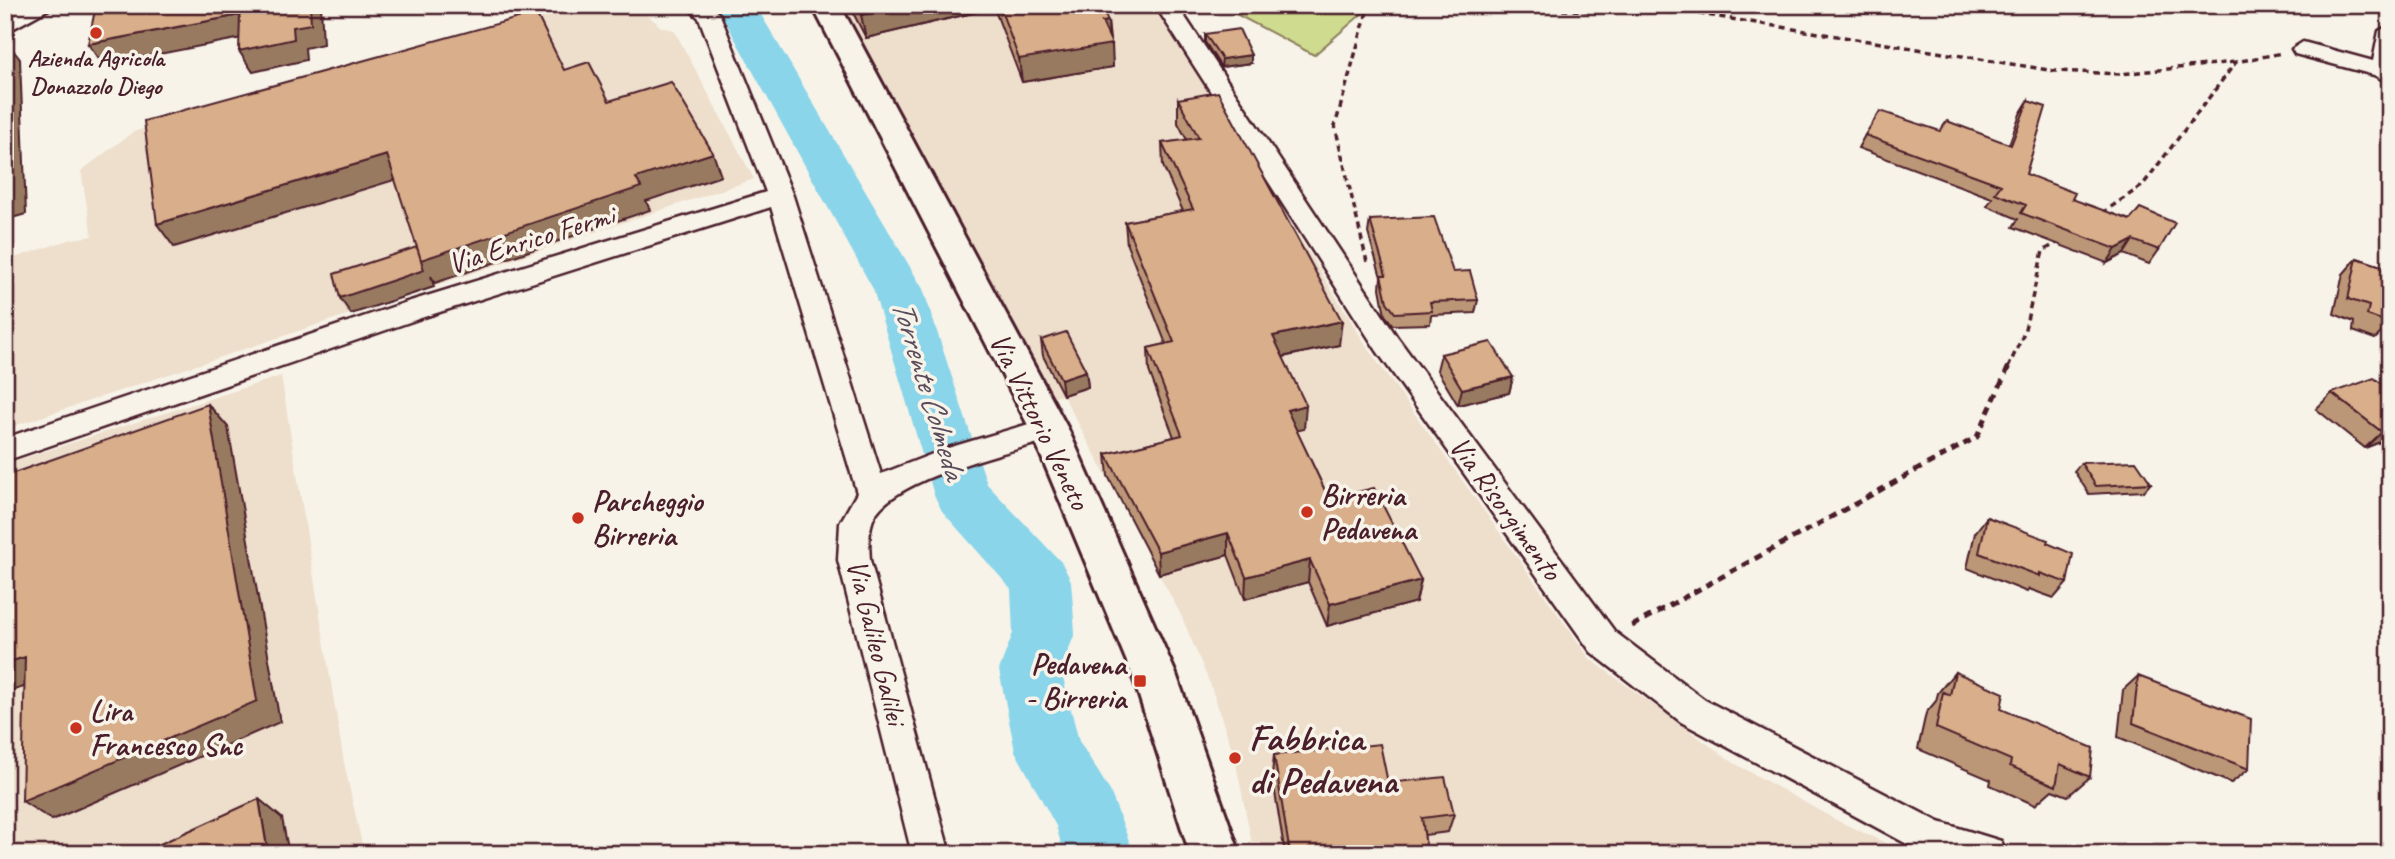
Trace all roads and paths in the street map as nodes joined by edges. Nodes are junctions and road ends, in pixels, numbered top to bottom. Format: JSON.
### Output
{"nodes":[{"id":1,"x":45,"y":5,"type":"edge"},
{"id":2,"x":332,"y":5,"type":"edge"},
{"id":3,"x":696,"y":5,"type":"edge"},
{"id":4,"x":826,"y":5,"type":"edge"},
{"id":5,"x":1166,"y":5,"type":"edge"},
{"id":6,"x":1373,"y":5,"type":"edge"},
{"id":7,"x":1510,"y":5,"type":"edge"},
{"id":8,"x":1677,"y":5,"type":"edge"},
{"id":9,"x":307,"y":11,"type":"edge"},
{"id":10,"x":1684,"y":13,"type":"junction"},
{"id":11,"x":5,"y":27,"type":"edge"},
{"id":12,"x":2390,"y":31,"type":"edge"},
{"id":13,"x":2303,"y":49,"type":"joint"},
{"id":14,"x":2236,"y":62,"type":"junction"},
{"id":15,"x":2386,"y":73,"type":"edge"},
{"id":16,"x":780,"y":196,"type":"junction"},
{"id":17,"x":2098,"y":215,"type":"edge"},
{"id":18,"x":2065,"y":237,"type":"edge"},
{"id":19,"x":1367,"y":262,"type":"dead end"},
{"id":20,"x":1049,"y":429,"type":"junction"},
{"id":21,"x":5,"y":450,"type":"edge"},
{"id":22,"x":886,"y":487,"type":"junction"},
{"id":23,"x":1603,"y":642,"type":"junction"},
{"id":24,"x":931,"y":854,"type":"edge"},
{"id":25,"x":1215,"y":854,"type":"edge"},
{"id":26,"x":1988,"y":854,"type":"edge"}],
"edges":[{"from":1,"to":11,"type":"street"},
{"from":2,"to":9,"type":"path"},
{"from":3,"to":16,"type":"street"},
{"from":4,"to":20,"type":"main road","name":"Via Vittorio Veneto"},
{"from":5,"to":23,"type":"street","name":"Via Risorgimento"},
{"from":6,"to":19,"type":"path"},
{"from":7,"to":10,"type":"path"},
{"from":8,"to":10,"type":"path"},
{"from":10,"to":14,"type":"path"},
{"from":12,"to":15,"type":"street"},
{"from":13,"to":14,"type":"path"},
{"from":13,"to":15,"type":"street"},
{"from":14,"to":17,"type":"path"},
{"from":16,"to":21,"type":"street","name":"Via Enrico Fermi"},
{"from":16,"to":22,"type":"street"},
{"from":18,"to":23,"type":"path"},
{"from":20,"to":22,"type":"street"},
{"from":20,"to":25,"type":"main road","name":"Via Vittorio Veneto"},
{"from":22,"to":24,"type":"street","name":"Via Galileo Galilei"},
{"from":23,"to":26,"type":"street","name":"Via Risorgimento"}]}
